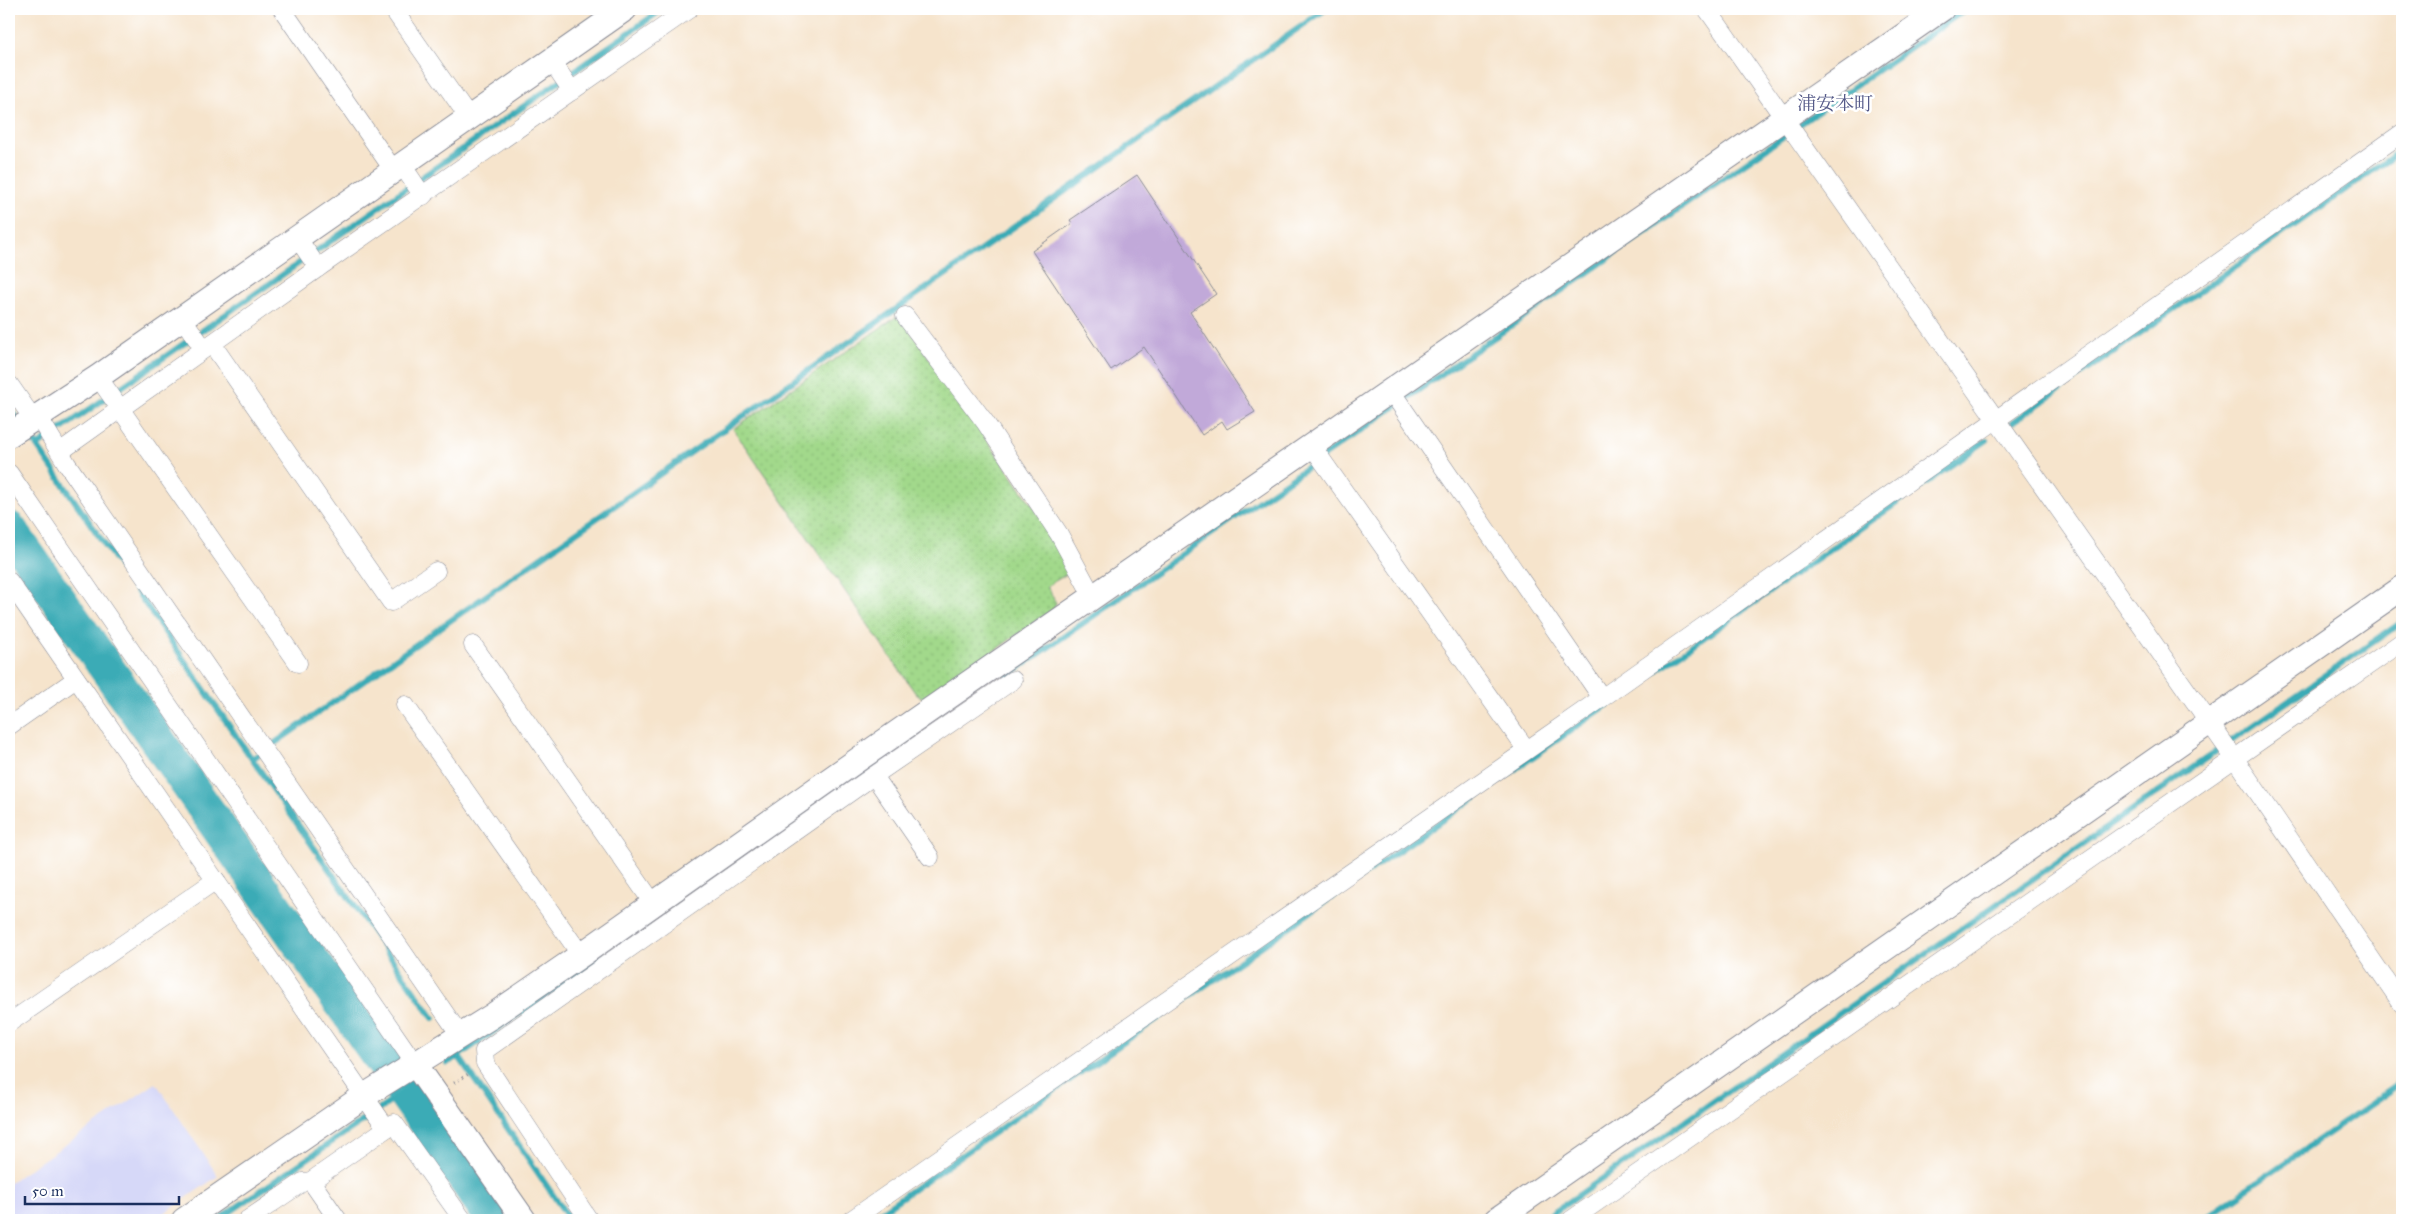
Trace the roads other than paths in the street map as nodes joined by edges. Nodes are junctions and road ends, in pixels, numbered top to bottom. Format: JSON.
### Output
{"nodes":[{"id":1,"x":282,"y":9,"type":"edge"},
{"id":2,"x":393,"y":9,"type":"edge"},
{"id":3,"x":625,"y":9,"type":"edge"},
{"id":4,"x":689,"y":9,"type":"edge"},
{"id":5,"x":1708,"y":9,"type":"edge"},
{"id":6,"x":1942,"y":9,"type":"edge"},
{"id":7,"x":563,"y":77,"type":"junction"},
{"id":8,"x":469,"y":118,"type":"junction"},
{"id":9,"x":1784,"y":118,"type":"junction"},
{"id":10,"x":2402,"y":133,"type":"edge"},
{"id":11,"x":410,"y":180,"type":"junction"},
{"id":12,"x":309,"y":254,"type":"junction"},
{"id":13,"x":905,"y":316,"type":"dead end"},
{"id":14,"x":197,"y":337,"type":"junction"},
{"id":15,"x":9,"y":384,"type":"edge"},
{"id":16,"x":110,"y":394,"type":"junction"},
{"id":17,"x":1396,"y":399,"type":"junction"},
{"id":18,"x":1996,"y":420,"type":"junction"},
{"id":19,"x":36,"y":432,"type":"edge"},
{"id":20,"x":1317,"y":454,"type":"junction"},
{"id":21,"x":9,"y":474,"type":"edge"},
{"id":22,"x":436,"y":571,"type":"dead end"},
{"id":23,"x":9,"y":581,"type":"edge"},
{"id":24,"x":2402,"y":588,"type":"edge"},
{"id":25,"x":1093,"y":597,"type":"junction"},
{"id":26,"x":2402,"y":642,"type":"edge"},
{"id":27,"x":472,"y":645,"type":"dead end"},
{"id":28,"x":298,"y":663,"type":"dead end"},
{"id":29,"x":76,"y":679,"type":"junction"},
{"id":30,"x":1013,"y":680,"type":"dead end"},
{"id":31,"x":1602,"y":698,"type":"junction"},
{"id":32,"x":961,"y":704,"type":"junction"},
{"id":33,"x":405,"y":705,"type":"dead end"},
{"id":34,"x":9,"y":726,"type":"edge"},
{"id":35,"x":2213,"y":731,"type":"junction"},
{"id":36,"x":1526,"y":749,"type":"junction"},
{"id":37,"x":2233,"y":757,"type":"junction"},
{"id":38,"x":865,"y":772,"type":"junction"},
{"id":39,"x":930,"y":857,"type":"dead end"},
{"id":40,"x":216,"y":880,"type":"junction"},
{"id":41,"x":653,"y":915,"type":"junction"},
{"id":42,"x":581,"y":955,"type":"junction"},
{"id":43,"x":2402,"y":1004,"type":"edge"},
{"id":44,"x":9,"y":1023,"type":"edge"},
{"id":45,"x":473,"y":1041,"type":"junction"},
{"id":46,"x":411,"y":1066,"type":"junction"},
{"id":47,"x":376,"y":1108,"type":"junction"},
{"id":48,"x":311,"y":1181,"type":"junction"},
{"id":49,"x":584,"y":1218,"type":"edge"},
{"id":50,"x":184,"y":1220,"type":"edge"},
{"id":51,"x":247,"y":1220,"type":"edge"},
{"id":52,"x":338,"y":1220,"type":"edge"},
{"id":53,"x":463,"y":1220,"type":"edge"},
{"id":54,"x":524,"y":1220,"type":"edge"},
{"id":55,"x":851,"y":1220,"type":"edge"},
{"id":56,"x":1496,"y":1220,"type":"edge"},
{"id":57,"x":1571,"y":1220,"type":"edge"}],
"edges":[{"from":1,"to":11,"type":"street"},
{"from":2,"to":8,"type":"street"},
{"from":3,"to":7,"type":"street"},
{"from":4,"to":7,"type":"street"},
{"from":5,"to":9,"type":"street"},
{"from":6,"to":9,"type":"street"},
{"from":7,"to":8,"type":"street"},
{"from":7,"to":11,"type":"street"},
{"from":8,"to":11,"type":"street"},
{"from":9,"to":17,"type":"street"},
{"from":9,"to":18,"type":"street"},
{"from":10,"to":18,"type":"street"},
{"from":11,"to":12,"type":"street"},
{"from":11,"to":12,"type":"street"},
{"from":12,"to":14,"type":"street"},
{"from":12,"to":14,"type":"street"},
{"from":13,"to":25,"type":"street"},
{"from":14,"to":16,"type":"street"},
{"from":14,"to":16,"type":"street"},
{"from":14,"to":22,"type":"street"},
{"from":15,"to":19,"type":"street"},
{"from":16,"to":19,"type":"street"},
{"from":16,"to":19,"type":"street"},
{"from":16,"to":28,"type":"street"},
{"from":17,"to":20,"type":"street"},
{"from":17,"to":31,"type":"street"},
{"from":18,"to":31,"type":"street"},
{"from":18,"to":35,"type":"street"},
{"from":19,"to":45,"type":"street"},
{"from":20,"to":25,"type":"street"},
{"from":20,"to":36,"type":"street"},
{"from":21,"to":46,"type":"street"},
{"from":23,"to":29,"type":"street"},
{"from":24,"to":35,"type":"street"},
{"from":25,"to":32,"type":"street"},
{"from":26,"to":37,"type":"street"},
{"from":27,"to":41,"type":"street"},
{"from":29,"to":34,"type":"street"},
{"from":29,"to":40,"type":"street"},
{"from":30,"to":32,"type":"street"},
{"from":31,"to":36,"type":"street"},
{"from":32,"to":38,"type":"street"},
{"from":33,"to":42,"type":"street"},
{"from":35,"to":37,"type":"street"},
{"from":35,"to":56,"type":"street"},
{"from":36,"to":55,"type":"street"},
{"from":37,"to":43,"type":"street"},
{"from":37,"to":57,"type":"street"},
{"from":38,"to":39,"type":"street"},
{"from":38,"to":41,"type":"street"},
{"from":40,"to":44,"type":"street"},
{"from":40,"to":47,"type":"street"},
{"from":41,"to":42,"type":"street"},
{"from":41,"to":45,"type":"street"},
{"from":42,"to":45,"type":"street"},
{"from":45,"to":46,"type":"street"},
{"from":45,"to":49,"type":"street"},
{"from":46,"to":47,"type":"street"},
{"from":46,"to":54,"type":"street"},
{"from":47,"to":48,"type":"street"},
{"from":47,"to":50,"type":"street"},
{"from":47,"to":53,"type":"street"},
{"from":48,"to":51,"type":"street"},
{"from":48,"to":52,"type":"street"}]}
